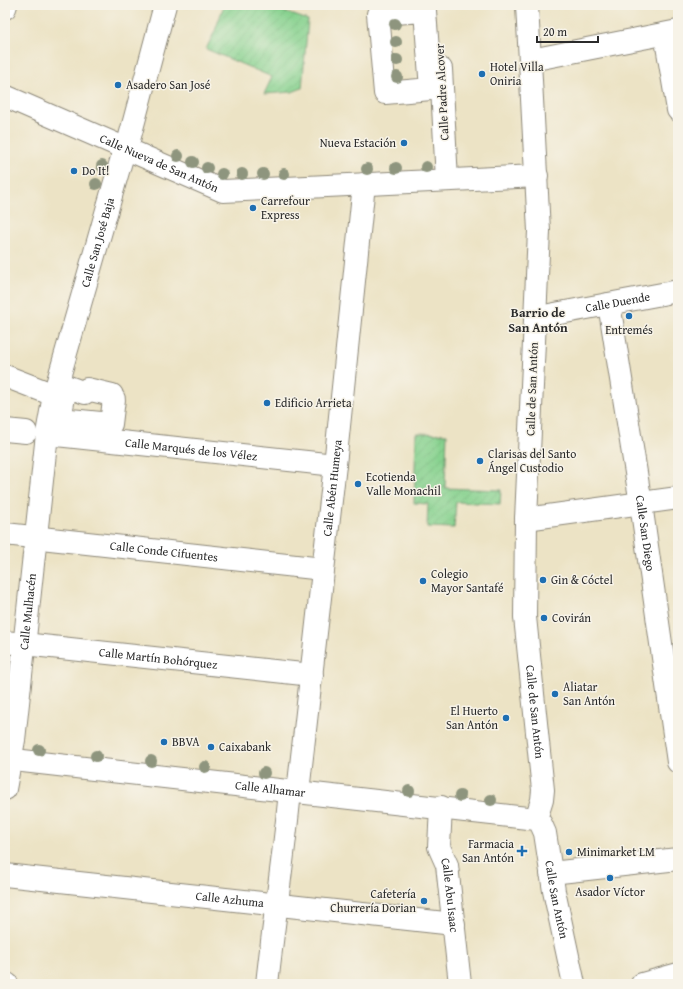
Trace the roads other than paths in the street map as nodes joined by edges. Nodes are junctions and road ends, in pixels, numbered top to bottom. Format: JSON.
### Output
{"nodes":[{"id":1,"x":6,"y":5,"type":"edge"},
{"id":2,"x":166,"y":5,"type":"edge"},
{"id":3,"x":438,"y":5,"type":"edge"},
{"id":4,"x":527,"y":5,"type":"edge"},
{"id":5,"x":5,"y":8,"type":"edge"},
{"id":6,"x":672,"y":32,"type":"edge"},
{"id":7,"x":531,"y":60,"type":"junction"},
{"id":8,"x":5,"y":96,"type":"edge"},
{"id":9,"x":678,"y":110,"type":"edge"},
{"id":10,"x":126,"y":149,"type":"junction"},
{"id":11,"x":537,"y":176,"type":"junction"},
{"id":12,"x":447,"y":180,"type":"junction"},
{"id":13,"x":364,"y":184,"type":"junction"},
{"id":14,"x":678,"y":292,"type":"edge"},
{"id":15,"x":609,"y":304,"type":"junction"},
{"id":16,"x":535,"y":316,"type":"junction"},
{"id":17,"x":5,"y":376,"type":"edge"},
{"id":18,"x":60,"y":391,"type":"junction"},
{"id":19,"x":47,"y":434,"type":"junction"},
{"id":20,"x":335,"y":465,"type":"junction"},
{"id":21,"x":678,"y":498,"type":"edge"},
{"id":22,"x":641,"y":504,"type":"junction"},
{"id":23,"x":526,"y":519,"type":"junction"},
{"id":24,"x":5,"y":534,"type":"edge"},
{"id":25,"x":36,"y":537,"type":"junction"},
{"id":26,"x":323,"y":569,"type":"junction"},
{"id":27,"x":15,"y":643,"type":"edge"},
{"id":28,"x":312,"y":675,"type":"junction"},
{"id":29,"x":7,"y":759,"type":"edge"},
{"id":30,"x":678,"y":762,"type":"edge"},
{"id":31,"x":5,"y":789,"type":"edge"},
{"id":32,"x":294,"y":791,"type":"junction"},
{"id":33,"x":441,"y":807,"type":"junction"},
{"id":34,"x":536,"y":819,"type":"junction"},
{"id":35,"x":678,"y":859,"type":"edge"},
{"id":36,"x":551,"y":873,"type":"junction"},
{"id":37,"x":5,"y":875,"type":"edge"},
{"id":38,"x":277,"y":905,"type":"junction"},
{"id":39,"x":454,"y":924,"type":"junction"},
{"id":40,"x":678,"y":974,"type":"edge"},
{"id":41,"x":267,"y":984,"type":"edge"},
{"id":42,"x":460,"y":984,"type":"edge"},
{"id":43,"x":574,"y":984,"type":"edge"},
{"id":44,"x":642,"y":984,"type":"edge"}],
"edges":[{"from":1,"to":5,"type":"street"},
{"from":2,"to":10,"type":"street","name":"Calle San José Baja"},
{"from":3,"to":12,"type":"street","name":"Calle Padre Alcover"},
{"from":4,"to":7,"type":"street","name":"Calle de San Antón"},
{"from":6,"to":7,"type":"street"},
{"from":6,"to":9,"type":"street"},
{"from":7,"to":11,"type":"street","name":"Calle de San Antón"},
{"from":8,"to":10,"type":"street","name":"Calle Nueva de San Antón"},
{"from":10,"to":13,"type":"street","name":"Calle Nueva de San Antón"},
{"from":10,"to":18,"type":"street","name":"Calle San José Baja"},
{"from":11,"to":12,"type":"street","name":"Calle Nueva de San Antón"},
{"from":11,"to":16,"type":"street","name":"Calle de San Antón"},
{"from":12,"to":13,"type":"street","name":"Calle Nueva de San Antón"},
{"from":13,"to":20,"type":"street","name":"Calle Abén Humeya"},
{"from":14,"to":15,"type":"street","name":"Calle Duende"},
{"from":15,"to":16,"type":"street","name":"Calle Duende"},
{"from":15,"to":22,"type":"street","name":"Calle San Diego"},
{"from":16,"to":23,"type":"street","name":"Calle de San Antón"},
{"from":17,"to":18,"type":"street"},
{"from":18,"to":19,"type":"street","name":"Calle San José Baja"},
{"from":19,"to":20,"type":"street","name":"Calle Marqués de los Vélez"},
{"from":19,"to":25,"type":"street","name":"Calle Mulhacén"},
{"from":20,"to":26,"type":"street","name":"Calle Abén Humeya"},
{"from":21,"to":22,"type":"street"},
{"from":22,"to":23,"type":"street"},
{"from":22,"to":30,"type":"street","name":"Calle San Diego"},
{"from":23,"to":34,"type":"street","name":"Calle de San Antón"},
{"from":24,"to":25,"type":"street","name":"Calle Conde Cifuentes"},
{"from":25,"to":26,"type":"street","name":"Calle Conde Cifuentes"},
{"from":25,"to":27,"type":"street","name":"Calle Mulhacén"},
{"from":26,"to":28,"type":"street","name":"Calle Abén Humeya"},
{"from":27,"to":28,"type":"street","name":"Calle Martín Bohórquez"},
{"from":27,"to":29,"type":"street","name":"Calle Mulhacén"},
{"from":28,"to":32,"type":"street","name":"Calle Abén Humeya"},
{"from":29,"to":31,"type":"street","name":"Calle Mulhacén"},
{"from":29,"to":32,"type":"street","name":"Calle Alhamar"},
{"from":32,"to":33,"type":"street","name":"Calle Alhamar"},
{"from":32,"to":38,"type":"street","name":"Calle Abén Humeya"},
{"from":33,"to":34,"type":"street","name":"Calle Alhamar"},
{"from":33,"to":39,"type":"street","name":"Calle Abu Isaac"},
{"from":34,"to":36,"type":"street","name":"Calle San Antón"},
{"from":35,"to":36,"type":"street"},
{"from":36,"to":43,"type":"street","name":"Calle San Antón"},
{"from":37,"to":38,"type":"street","name":"Calle Azhuma"},
{"from":38,"to":39,"type":"street","name":"Calle Azhuma"},
{"from":38,"to":41,"type":"street","name":"Calle Abén Humeya"},
{"from":39,"to":42,"type":"street","name":"Calle Abu Isaac"},
{"from":40,"to":44,"type":"street"}]}
